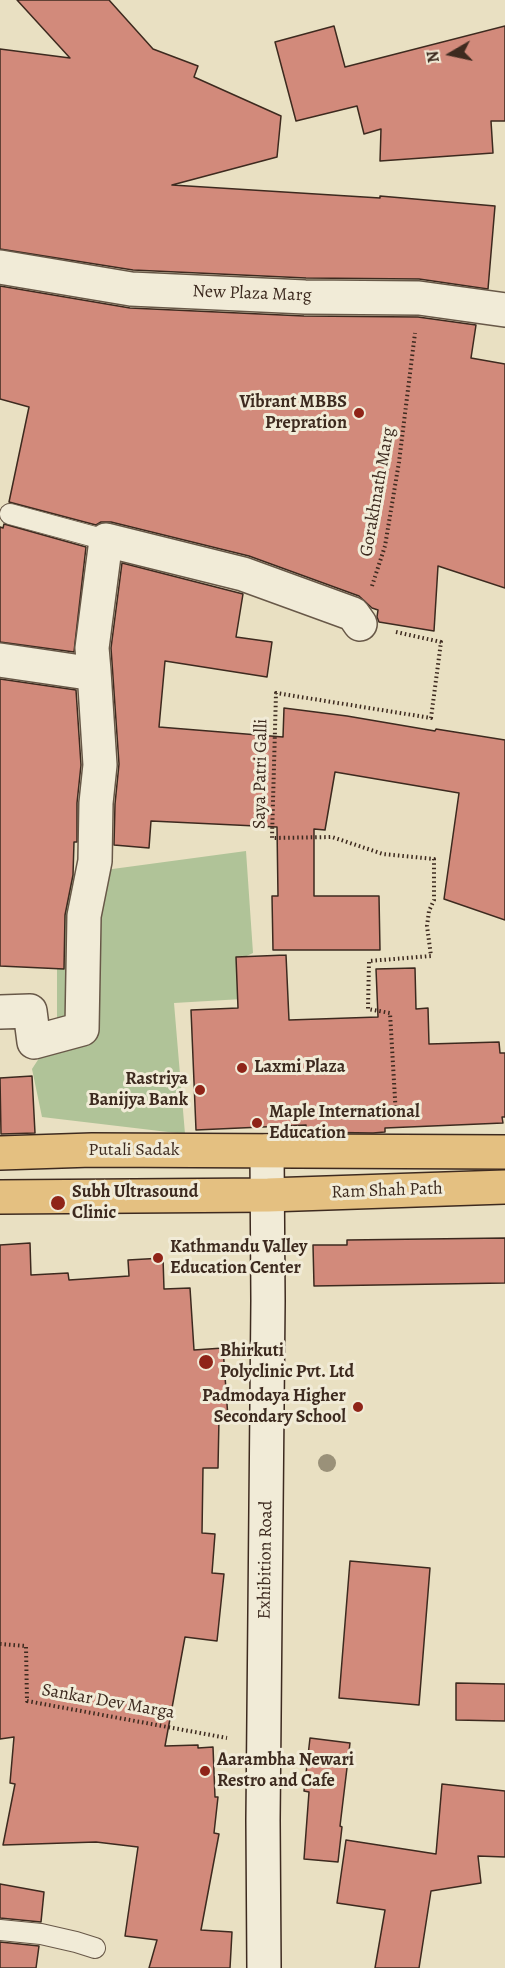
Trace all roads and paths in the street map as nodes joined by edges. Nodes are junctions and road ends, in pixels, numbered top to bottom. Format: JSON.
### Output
{"nodes":[{"id":1,"x":0,"y":267,"type":"edge"},
{"id":2,"x":419,"y":298,"type":"junction"},
{"id":3,"x":505,"y":310,"type":"edge"},
{"id":4,"x":10,"y":514,"type":"dead end"},
{"id":5,"x":106,"y":540,"type":"junction"},
{"id":6,"x":360,"y":624,"type":"junction"},
{"id":7,"x":0,"y":660,"type":"edge"},
{"id":8,"x":94,"y":671,"type":"junction"},
{"id":9,"x":0,"y":1012,"type":"edge"},
{"id":10,"x":397,"y":1138,"type":"joint"},
{"id":11,"x":267,"y":1151,"type":"junction"},
{"id":12,"x":505,"y":1152,"type":"edge"},
{"id":13,"x":0,"y":1153,"type":"edge"},
{"id":14,"x":505,"y":1187,"type":"edge"},
{"id":15,"x":268,"y":1195,"type":"junction"},
{"id":16,"x":0,"y":1197,"type":"edge"},
{"id":17,"x":0,"y":1644,"type":"edge"},
{"id":18,"x":264,"y":1744,"type":"junction"},
{"id":19,"x":0,"y":1930,"type":"edge"},
{"id":20,"x":95,"y":1948,"type":"dead end"},
{"id":21,"x":264,"y":1966,"type":"edge"}],
"edges":[{"from":1,"to":2,"type":"street","name":"New Plaza Marg"},
{"from":2,"to":3,"type":"street","name":"New Plaza Marg"},
{"from":2,"to":6,"type":"path","name":"Gorakhnath Marg"},
{"from":4,"to":5,"type":"lane"},
{"from":5,"to":6,"type":"street"},
{"from":5,"to":8,"type":"street"},
{"from":6,"to":10,"type":"path","name":"Saya Patri Galli"},
{"from":7,"to":8,"type":"street"},
{"from":8,"to":9,"type":"street"},
{"from":10,"to":11,"type":"lane"},
{"from":11,"to":12,"type":"main road","name":"Ram Shah Path"},
{"from":11,"to":13,"type":"main road","name":"Putali Sadak"},
{"from":11,"to":15,"type":"street","name":"Exhibition Road"},
{"from":14,"to":15,"type":"main road","name":"Ram Shah Path"},
{"from":15,"to":16,"type":"main road"},
{"from":15,"to":18,"type":"street","name":"Exhibition Road"},
{"from":17,"to":18,"type":"path","name":"Sankar Dev Marga"},
{"from":18,"to":21,"type":"street","name":"Exhibition Road"},
{"from":19,"to":20,"type":"lane"}]}
